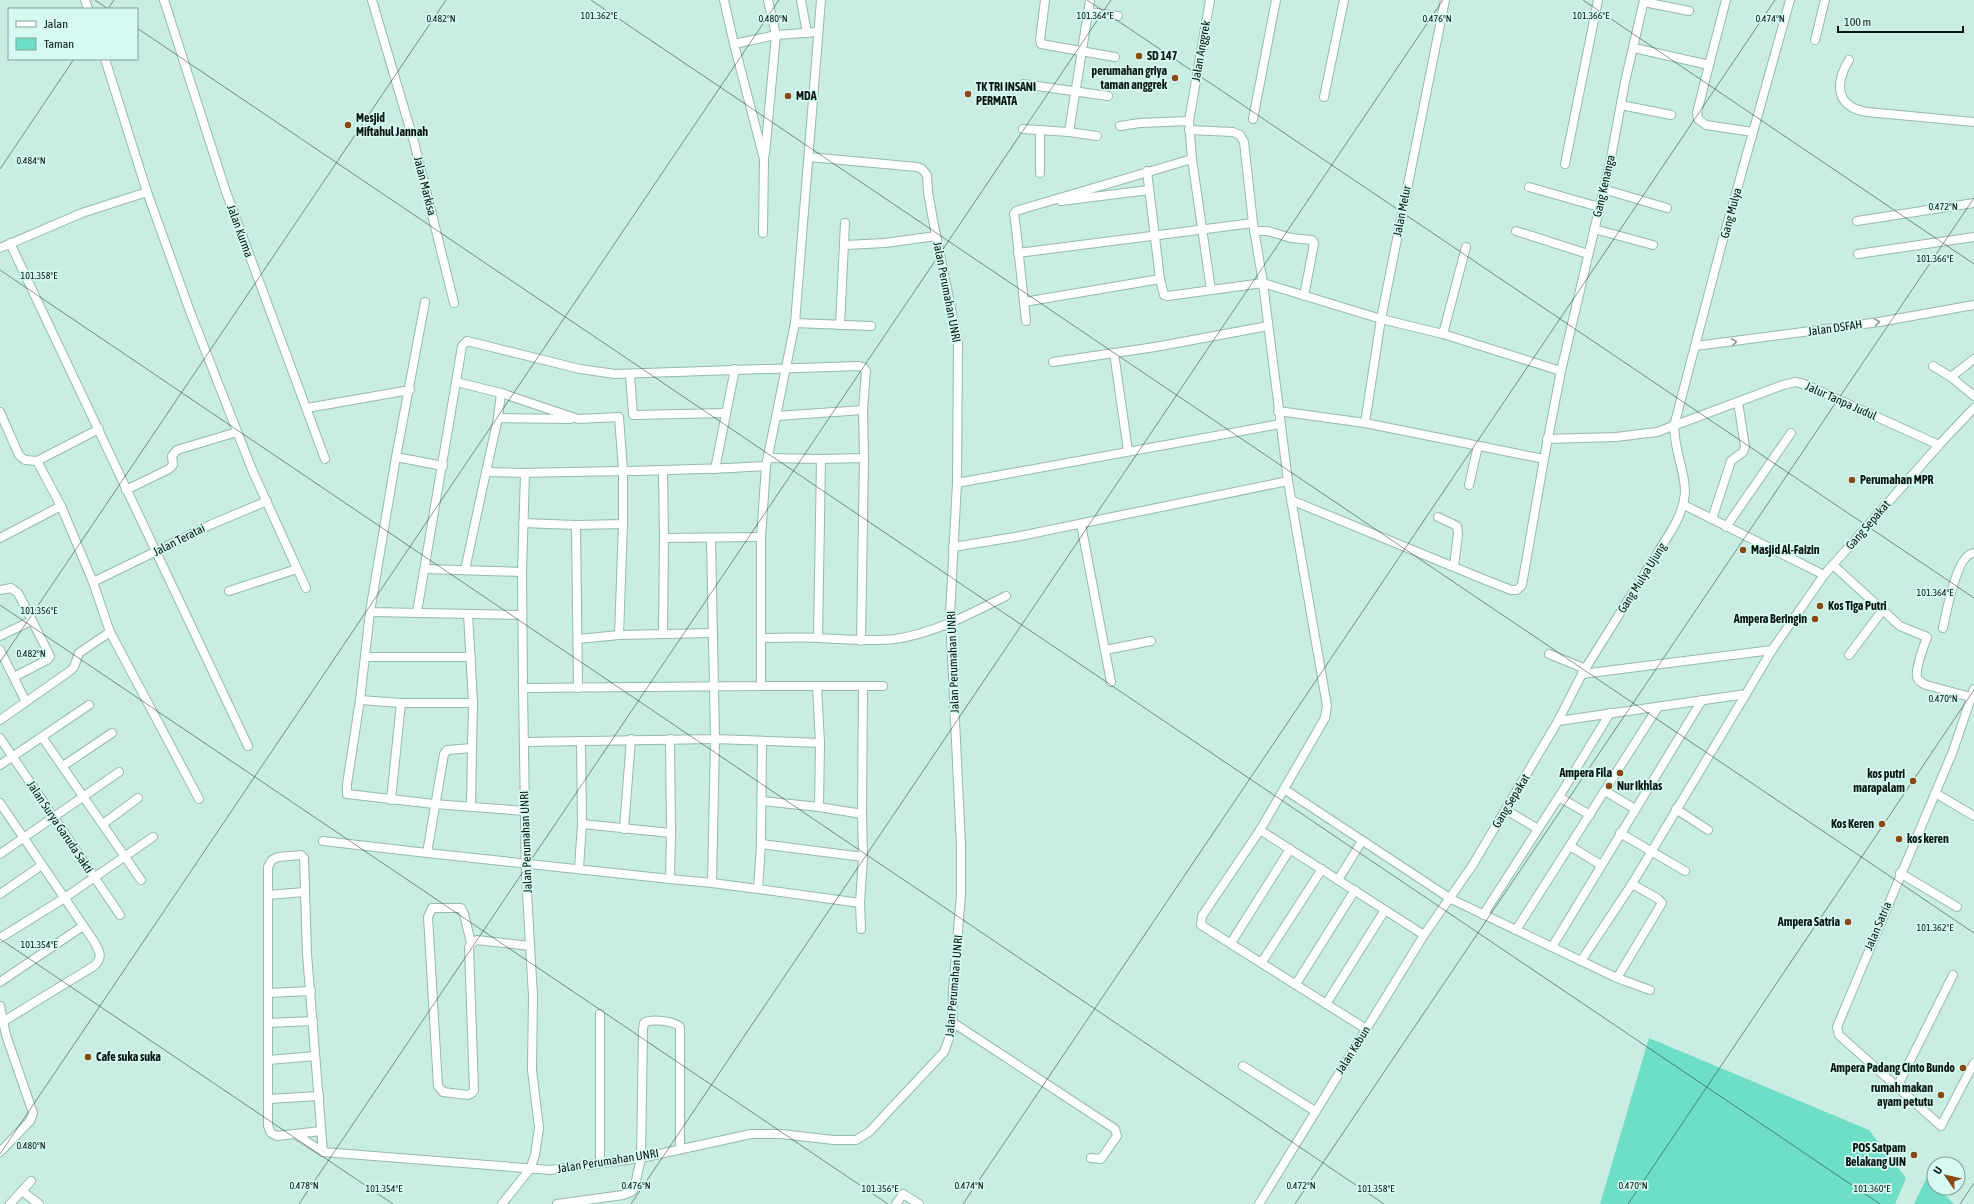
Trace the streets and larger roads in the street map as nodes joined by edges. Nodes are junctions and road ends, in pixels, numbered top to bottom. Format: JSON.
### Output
{"nodes":[{"id":1,"x":164,"y":0,"type":"edge"},
{"id":2,"x":372,"y":0,"type":"edge"},
{"id":3,"x":724,"y":0,"type":"edge"},
{"id":4,"x":768,"y":0,"type":"edge"},
{"id":5,"x":801,"y":0,"type":"edge"},
{"id":6,"x":821,"y":0,"type":"edge"},
{"id":7,"x":1046,"y":0,"type":"edge"},
{"id":8,"x":1090,"y":0,"type":"edge"},
{"id":9,"x":1210,"y":0,"type":"edge"},
{"id":10,"x":1276,"y":0,"type":"edge"},
{"id":11,"x":1344,"y":0,"type":"edge"},
{"id":12,"x":1445,"y":0,"type":"edge"},
{"id":13,"x":1598,"y":0,"type":"edge"},
{"id":14,"x":1726,"y":0,"type":"edge"},
{"id":15,"x":1790,"y":0,"type":"edge"},
{"id":16,"x":1825,"y":0,"type":"edge"},
{"id":17,"x":1644,"y":1,"type":"edge"},
{"id":18,"x":1689,"y":11,"type":"dead end"},
{"id":19,"x":1088,"y":12,"type":"junction"},
{"id":20,"x":1118,"y":16,"type":"dead end"},
{"id":21,"x":818,"y":32,"type":"junction"},
{"id":22,"x":807,"y":33,"type":"junction"},
{"id":23,"x":776,"y":35,"type":"junction"},
{"id":24,"x":1815,"y":40,"type":"dead end"},
{"id":25,"x":734,"y":44,"type":"junction"},
{"id":26,"x":1634,"y":48,"type":"junction"},
{"id":27,"x":1082,"y":52,"type":"junction"},
{"id":28,"x":1115,"y":56,"type":"dead end"},
{"id":29,"x":105,"y":60,"type":"edge"},
{"id":30,"x":1849,"y":60,"type":"dead end"},
{"id":31,"x":1709,"y":65,"type":"junction"},
{"id":32,"x":1023,"y":84,"type":"dead end"},
{"id":33,"x":1077,"y":91,"type":"junction"},
{"id":34,"x":1108,"y":96,"type":"dead end"},
{"id":35,"x":1324,"y":97,"type":"dead end"},
{"id":36,"x":1620,"y":105,"type":"junction"},
{"id":37,"x":1671,"y":115,"type":"dead end"},
{"id":38,"x":1253,"y":119,"type":"dead end"},
{"id":39,"x":1974,"y":122,"type":"edge"},
{"id":40,"x":1189,"y":125,"type":"junction"},
{"id":41,"x":1120,"y":126,"type":"dead end"},
{"id":42,"x":1023,"y":129,"type":"dead end"},
{"id":43,"x":1040,"y":130,"type":"junction"},
{"id":44,"x":1069,"y":132,"type":"junction"},
{"id":45,"x":1753,"y":132,"type":"junction"},
{"id":46,"x":1097,"y":136,"type":"dead end"},
{"id":47,"x":809,"y":157,"type":"junction"},
{"id":48,"x":764,"y":159,"type":"junction"},
{"id":49,"x":1192,"y":159,"type":"junction"},
{"id":50,"x":1565,"y":164,"type":"dead end"},
{"id":51,"x":1147,"y":171,"type":"junction"},
{"id":52,"x":1040,"y":173,"type":"dead end"},
{"id":53,"x":1529,"y":187,"type":"dead end"},
{"id":54,"x":1603,"y":189,"type":"junction"},
{"id":55,"x":1149,"y":190,"type":"junction"},
{"id":56,"x":147,"y":192,"type":"junction"},
{"id":57,"x":1045,"y":202,"type":"junction"},
{"id":58,"x":1974,"y":203,"type":"edge"},
{"id":59,"x":1599,"y":207,"type":"junction"},
{"id":60,"x":1667,"y":208,"type":"dead end"},
{"id":61,"x":1857,"y":221,"type":"dead end"},
{"id":62,"x":845,"y":223,"type":"dead end"},
{"id":63,"x":1254,"y":227,"type":"junction"},
{"id":64,"x":1201,"y":229,"type":"junction"},
{"id":65,"x":1594,"y":229,"type":"junction"},
{"id":66,"x":1516,"y":231,"type":"dead end"},
{"id":67,"x":763,"y":233,"type":"dead end"},
{"id":68,"x":936,"y":236,"type":"junction"},
{"id":69,"x":1155,"y":236,"type":"junction"},
{"id":70,"x":1974,"y":237,"type":"edge"},
{"id":71,"x":10,"y":243,"type":"junction"},
{"id":72,"x":845,"y":245,"type":"junction"},
{"id":73,"x":1652,"y":245,"type":"dead end"},
{"id":74,"x":1466,"y":247,"type":"dead end"},
{"id":75,"x":0,"y":248,"type":"edge"},
{"id":76,"x":1018,"y":253,"type":"junction"},
{"id":77,"x":1588,"y":254,"type":"junction"},
{"id":78,"x":1858,"y":254,"type":"dead end"},
{"id":79,"x":1160,"y":278,"type":"junction"},
{"id":80,"x":1263,"y":284,"type":"junction"},
{"id":81,"x":1211,"y":290,"type":"junction"},
{"id":82,"x":1304,"y":296,"type":"junction"},
{"id":83,"x":425,"y":302,"type":"dead end"},
{"id":84,"x":1024,"y":302,"type":"junction"},
{"id":85,"x":454,"y":303,"type":"dead end"},
{"id":86,"x":1974,"y":305,"type":"edge"},
{"id":87,"x":1381,"y":319,"type":"junction"},
{"id":88,"x":1026,"y":321,"type":"dead end"},
{"id":89,"x":795,"y":323,"type":"junction"},
{"id":90,"x":840,"y":325,"type":"junction"},
{"id":91,"x":870,"y":326,"type":"dead end"},
{"id":92,"x":1268,"y":326,"type":"junction"},
{"id":93,"x":1443,"y":334,"type":"junction"},
{"id":94,"x":1696,"y":346,"type":"junction"},
{"id":95,"x":1114,"y":353,"type":"junction"},
{"id":96,"x":1974,"y":359,"type":"edge"},
{"id":97,"x":1053,"y":362,"type":"dead end"},
{"id":98,"x":1934,"y":366,"type":"dead end"},
{"id":99,"x":735,"y":369,"type":"junction"},
{"id":100,"x":786,"y":369,"type":"junction"},
{"id":101,"x":1561,"y":371,"type":"junction"},
{"id":102,"x":630,"y":374,"type":"junction"},
{"id":103,"x":1951,"y":377,"type":"junction"},
{"id":104,"x":456,"y":382,"type":"junction"},
{"id":105,"x":410,"y":390,"type":"junction"},
{"id":106,"x":501,"y":394,"type":"junction"},
{"id":107,"x":1974,"y":396,"type":"edge"},
{"id":108,"x":1738,"y":402,"type":"junction"},
{"id":109,"x":307,"y":408,"type":"junction"},
{"id":110,"x":1974,"y":408,"type":"edge"},
{"id":111,"x":863,"y":410,"type":"junction"},
{"id":112,"x":1278,"y":411,"type":"junction"},
{"id":113,"x":0,"y":412,"type":"edge"},
{"id":114,"x":726,"y":413,"type":"junction"},
{"id":115,"x":633,"y":415,"type":"junction"},
{"id":116,"x":777,"y":416,"type":"junction"},
{"id":117,"x":619,"y":417,"type":"junction"},
{"id":118,"x":498,"y":418,"type":"junction"},
{"id":119,"x":578,"y":419,"type":"junction"},
{"id":120,"x":1365,"y":423,"type":"junction"},
{"id":121,"x":1280,"y":424,"type":"junction"},
{"id":122,"x":1674,"y":426,"type":"junction"},
{"id":123,"x":99,"y":429,"type":"junction"},
{"id":124,"x":238,"y":432,"type":"junction"},
{"id":125,"x":1791,"y":433,"type":"dead end"},
{"id":126,"x":1547,"y":439,"type":"junction"},
{"id":127,"x":1939,"y":445,"type":"junction"},
{"id":128,"x":1478,"y":446,"type":"junction"},
{"id":129,"x":1128,"y":451,"type":"junction"},
{"id":130,"x":396,"y":457,"type":"junction"},
{"id":131,"x":864,"y":458,"type":"junction"},
{"id":132,"x":325,"y":459,"type":"dead end"},
{"id":133,"x":821,"y":459,"type":"junction"},
{"id":134,"x":1544,"y":459,"type":"junction"},
{"id":135,"x":37,"y":461,"type":"junction"},
{"id":136,"x":767,"y":462,"type":"junction"},
{"id":137,"x":443,"y":466,"type":"junction"},
{"id":138,"x":715,"y":469,"type":"junction"},
{"id":139,"x":623,"y":470,"type":"junction"},
{"id":140,"x":663,"y":471,"type":"junction"},
{"id":141,"x":486,"y":472,"type":"junction"},
{"id":142,"x":525,"y":473,"type":"junction"},
{"id":143,"x":1288,"y":481,"type":"junction"},
{"id":144,"x":957,"y":483,"type":"junction"},
{"id":145,"x":1469,"y":485,"type":"dead end"},
{"id":146,"x":126,"y":490,"type":"junction"},
{"id":147,"x":1292,"y":500,"type":"junction"},
{"id":148,"x":267,"y":501,"type":"junction"},
{"id":149,"x":1684,"y":505,"type":"junction"},
{"id":150,"x":61,"y":506,"type":"junction"},
{"id":151,"x":1438,"y":517,"type":"dead end"},
{"id":152,"x":1712,"y":520,"type":"junction"},
{"id":153,"x":523,"y":523,"type":"junction"},
{"id":154,"x":623,"y":524,"type":"junction"},
{"id":155,"x":1081,"y":524,"type":"junction"},
{"id":156,"x":576,"y":525,"type":"junction"},
{"id":157,"x":1726,"y":527,"type":"junction"},
{"id":158,"x":761,"y":537,"type":"junction"},
{"id":159,"x":0,"y":538,"type":"edge"},
{"id":160,"x":664,"y":538,"type":"junction"},
{"id":161,"x":711,"y":538,"type":"junction"},
{"id":162,"x":953,"y":547,"type":"junction"},
{"id":163,"x":156,"y":552,"type":"junction"},
{"id":164,"x":1974,"y":553,"type":"edge"},
{"id":165,"x":1833,"y":565,"type":"junction"},
{"id":166,"x":1454,"y":566,"type":"junction"},
{"id":167,"x":297,"y":569,"type":"junction"},
{"id":168,"x":426,"y":569,"type":"junction"},
{"id":169,"x":466,"y":570,"type":"junction"},
{"id":170,"x":522,"y":572,"type":"junction"},
{"id":171,"x":1824,"y":575,"type":"junction"},
{"id":172,"x":93,"y":582,"type":"junction"},
{"id":173,"x":306,"y":588,"type":"dead end"},
{"id":174,"x":0,"y":590,"type":"edge"},
{"id":175,"x":229,"y":591,"type":"dead end"},
{"id":176,"x":1006,"y":596,"type":"dead end"},
{"id":177,"x":1882,"y":611,"type":"junction"},
{"id":178,"x":370,"y":612,"type":"junction"},
{"id":179,"x":417,"y":612,"type":"junction"},
{"id":180,"x":468,"y":614,"type":"junction"},
{"id":181,"x":522,"y":615,"type":"junction"},
{"id":182,"x":31,"y":621,"type":"junction"},
{"id":183,"x":950,"y":623,"type":"junction"},
{"id":184,"x":1943,"y":628,"type":"dead end"},
{"id":185,"x":110,"y":632,"type":"junction"},
{"id":186,"x":712,"y":633,"type":"junction"},
{"id":187,"x":663,"y":634,"type":"junction"},
{"id":188,"x":619,"y":635,"type":"junction"},
{"id":189,"x":0,"y":636,"type":"edge"},
{"id":190,"x":761,"y":638,"type":"junction"},
{"id":191,"x":818,"y":638,"type":"junction"},
{"id":192,"x":578,"y":639,"type":"junction"},
{"id":193,"x":861,"y":641,"type":"junction"},
{"id":194,"x":1150,"y":641,"type":"dead end"},
{"id":195,"x":0,"y":650,"type":"edge"},
{"id":196,"x":1105,"y":650,"type":"junction"},
{"id":197,"x":1772,"y":650,"type":"junction"},
{"id":198,"x":1548,"y":654,"type":"dead end"},
{"id":199,"x":1849,"y":655,"type":"dead end"},
{"id":200,"x":365,"y":657,"type":"junction"},
{"id":201,"x":471,"y":657,"type":"junction"},
{"id":202,"x":1584,"y":671,"type":"junction"},
{"id":203,"x":14,"y":677,"type":"junction"},
{"id":204,"x":1111,"y":682,"type":"dead end"},
{"id":205,"x":714,"y":686,"type":"junction"},
{"id":206,"x":762,"y":686,"type":"junction"},
{"id":207,"x":817,"y":686,"type":"junction"},
{"id":208,"x":862,"y":686,"type":"junction"},
{"id":209,"x":883,"y":686,"type":"dead end"},
{"id":210,"x":523,"y":688,"type":"junction"},
{"id":211,"x":578,"y":688,"type":"junction"},
{"id":212,"x":1746,"y":694,"type":"junction"},
{"id":213,"x":1973,"y":695,"type":"edge"},
{"id":214,"x":360,"y":700,"type":"junction"},
{"id":215,"x":1702,"y":700,"type":"junction"},
{"id":216,"x":26,"y":702,"type":"junction"},
{"id":217,"x":402,"y":703,"type":"junction"},
{"id":218,"x":473,"y":703,"type":"junction"},
{"id":219,"x":88,"y":705,"type":"dead end"},
{"id":220,"x":1658,"y":707,"type":"junction"},
{"id":221,"x":1610,"y":712,"type":"junction"},
{"id":222,"x":0,"y":720,"type":"edge"},
{"id":223,"x":1558,"y":721,"type":"junction"},
{"id":224,"x":112,"y":733,"type":"dead end"},
{"id":225,"x":42,"y":737,"type":"junction"},
{"id":226,"x":0,"y":738,"type":"edge"},
{"id":227,"x":670,"y":739,"type":"junction"},
{"id":228,"x":715,"y":739,"type":"junction"},
{"id":229,"x":631,"y":740,"type":"junction"},
{"id":230,"x":524,"y":742,"type":"junction"},
{"id":231,"x":581,"y":742,"type":"junction"},
{"id":232,"x":762,"y":742,"type":"junction"},
{"id":233,"x":820,"y":743,"type":"junction"},
{"id":234,"x":248,"y":746,"type":"dead end"},
{"id":235,"x":472,"y":748,"type":"junction"},
{"id":236,"x":12,"y":756,"type":"junction"},
{"id":237,"x":0,"y":765,"type":"edge"},
{"id":238,"x":63,"y":766,"type":"junction"},
{"id":239,"x":119,"y":772,"type":"dead end"},
{"id":240,"x":1284,"y":789,"type":"junction"},
{"id":241,"x":1605,"y":791,"type":"junction"},
{"id":242,"x":1935,"y":793,"type":"junction"},
{"id":243,"x":83,"y":796,"type":"junction"},
{"id":244,"x":1559,"y":797,"type":"junction"},
{"id":245,"x":138,"y":798,"type":"dead end"},
{"id":246,"x":199,"y":799,"type":"dead end"},
{"id":247,"x":391,"y":800,"type":"junction"},
{"id":248,"x":762,"y":801,"type":"junction"},
{"id":249,"x":0,"y":803,"type":"edge"},
{"id":250,"x":434,"y":804,"type":"junction"},
{"id":251,"x":471,"y":807,"type":"junction"},
{"id":252,"x":819,"y":807,"type":"junction"},
{"id":253,"x":1635,"y":808,"type":"junction"},
{"id":254,"x":1676,"y":809,"type":"junction"},
{"id":255,"x":1506,"y":810,"type":"junction"},
{"id":256,"x":525,"y":811,"type":"junction"},
{"id":257,"x":862,"y":814,"type":"junction"},
{"id":258,"x":1590,"y":815,"type":"junction"},
{"id":259,"x":1974,"y":816,"type":"edge"},
{"id":260,"x":53,"y":818,"type":"junction"},
{"id":261,"x":103,"y":824,"type":"junction"},
{"id":262,"x":582,"y":824,"type":"junction"},
{"id":263,"x":624,"y":829,"type":"junction"},
{"id":264,"x":1538,"y":829,"type":"junction"},
{"id":265,"x":1260,"y":830,"type":"junction"},
{"id":266,"x":1708,"y":830,"type":"dead end"},
{"id":267,"x":671,"y":833,"type":"junction"},
{"id":268,"x":1620,"y":833,"type":"junction"},
{"id":269,"x":153,"y":837,"type":"dead end"},
{"id":270,"x":23,"y":838,"type":"junction"},
{"id":271,"x":323,"y":840,"type":"dead end"},
{"id":272,"x":1362,"y":841,"type":"junction"},
{"id":273,"x":761,"y":844,"type":"junction"},
{"id":274,"x":1570,"y":846,"type":"junction"},
{"id":275,"x":1290,"y":849,"type":"junction"},
{"id":276,"x":1650,"y":851,"type":"junction"},
{"id":277,"x":427,"y":852,"type":"junction"},
{"id":278,"x":0,"y":854,"type":"edge"},
{"id":279,"x":125,"y":855,"type":"junction"},
{"id":280,"x":862,"y":857,"type":"junction"},
{"id":281,"x":526,"y":862,"type":"junction"},
{"id":282,"x":42,"y":865,"type":"junction"},
{"id":283,"x":1601,"y":865,"type":"junction"},
{"id":284,"x":579,"y":868,"type":"junction"},
{"id":285,"x":1322,"y":869,"type":"junction"},
{"id":286,"x":1684,"y":872,"type":"dead end"},
{"id":287,"x":1900,"y":873,"type":"junction"},
{"id":288,"x":94,"y":876,"type":"junction"},
{"id":289,"x":670,"y":879,"type":"junction"},
{"id":290,"x":141,"y":880,"type":"dead end"},
{"id":291,"x":1338,"y":880,"type":"junction"},
{"id":292,"x":712,"y":883,"type":"junction"},
{"id":293,"x":1632,"y":884,"type":"junction"},
{"id":294,"x":758,"y":889,"type":"junction"},
{"id":295,"x":1355,"y":890,"type":"junction"},
{"id":296,"x":304,"y":892,"type":"junction"},
{"id":297,"x":0,"y":894,"type":"edge"},
{"id":298,"x":268,"y":895,"type":"junction"},
{"id":299,"x":63,"y":898,"type":"junction"},
{"id":300,"x":1451,"y":899,"type":"junction"},
{"id":301,"x":860,"y":903,"type":"junction"},
{"id":302,"x":1957,"y":907,"type":"dead end"},
{"id":303,"x":1385,"y":910,"type":"junction"},
{"id":304,"x":120,"y":915,"type":"dead end"},
{"id":305,"x":1483,"y":915,"type":"junction"},
{"id":306,"x":83,"y":926,"type":"junction"},
{"id":307,"x":862,"y":929,"type":"dead end"},
{"id":308,"x":1516,"y":930,"type":"junction"},
{"id":309,"x":1424,"y":935,"type":"junction"},
{"id":310,"x":0,"y":938,"type":"edge"},
{"id":311,"x":471,"y":943,"type":"junction"},
{"id":312,"x":1231,"y":943,"type":"junction"},
{"id":313,"x":530,"y":946,"type":"junction"},
{"id":314,"x":1552,"y":947,"type":"junction"},
{"id":315,"x":1581,"y":961,"type":"junction"},
{"id":316,"x":1262,"y":962,"type":"junction"},
{"id":317,"x":1953,"y":975,"type":"dead end"},
{"id":318,"x":1618,"y":978,"type":"junction"},
{"id":319,"x":0,"y":982,"type":"edge"},
{"id":320,"x":1296,"y":984,"type":"junction"},
{"id":321,"x":1650,"y":990,"type":"dead end"},
{"id":322,"x":311,"y":991,"type":"junction"},
{"id":323,"x":268,"y":993,"type":"junction"},
{"id":324,"x":1326,"y":1004,"type":"junction"},
{"id":325,"x":0,"y":1006,"type":"edge"},
{"id":326,"x":600,"y":1014,"type":"dead end"},
{"id":327,"x":313,"y":1020,"type":"junction"},
{"id":328,"x":4,"y":1021,"type":"junction"},
{"id":329,"x":952,"y":1022,"type":"junction"},
{"id":330,"x":268,"y":1023,"type":"junction"},
{"id":331,"x":1366,"y":1029,"type":"junction"},
{"id":332,"x":3,"y":1035,"type":"edge"},
{"id":333,"x":315,"y":1056,"type":"junction"},
{"id":334,"x":268,"y":1060,"type":"junction"},
{"id":335,"x":1974,"y":1063,"type":"edge"},
{"id":336,"x":1243,"y":1066,"type":"dead end"},
{"id":337,"x":1897,"y":1087,"type":"junction"},
{"id":338,"x":319,"y":1096,"type":"junction"},
{"id":339,"x":269,"y":1099,"type":"junction"},
{"id":340,"x":1316,"y":1112,"type":"junction"},
{"id":341,"x":321,"y":1131,"type":"junction"},
{"id":342,"x":295,"y":1134,"type":"junction"},
{"id":343,"x":680,"y":1148,"type":"junction"},
{"id":344,"x":0,"y":1152,"type":"edge"},
{"id":345,"x":323,"y":1152,"type":"junction"},
{"id":346,"x":641,"y":1158,"type":"junction"},
{"id":347,"x":1091,"y":1158,"type":"dead end"},
{"id":348,"x":600,"y":1163,"type":"junction"},
{"id":349,"x":530,"y":1169,"type":"junction"},
{"id":350,"x":31,"y":1181,"type":"dead end"},
{"id":351,"x":22,"y":1191,"type":"junction"},
{"id":352,"x":10,"y":1204,"type":"edge"},
{"id":353,"x":39,"y":1204,"type":"edge"},
{"id":354,"x":502,"y":1204,"type":"edge"},
{"id":355,"x":557,"y":1204,"type":"edge"},
{"id":356,"x":896,"y":1204,"type":"edge"},
{"id":357,"x":919,"y":1204,"type":"edge"},
{"id":358,"x":1259,"y":1204,"type":"edge"}],
"edges":[{"from":1,"to":109,"type":"street","name":"Jalan Kurma"},
{"from":2,"to":85,"type":"street","name":"Jalan Markisa"},
{"from":3,"to":25,"type":"street"},
{"from":4,"to":23,"type":"street"},
{"from":5,"to":22,"type":"street"},
{"from":6,"to":21,"type":"street"},
{"from":7,"to":27,"type":"street"},
{"from":8,"to":19,"type":"street"},
{"from":9,"to":40,"type":"street","name":"Jalan Anggrek"},
{"from":10,"to":38,"type":"street"},
{"from":11,"to":35,"type":"street"},
{"from":12,"to":87,"type":"street","name":"Jalan Melur"},
{"from":13,"to":50,"type":"street"},
{"from":14,"to":31,"type":"street"},
{"from":15,"to":45,"type":"street","name":"Gang Mulya"},
{"from":16,"to":24,"type":"street"},
{"from":17,"to":18,"type":"street"},
{"from":17,"to":26,"type":"street","name":"Gang Kenanga"},
{"from":19,"to":20,"type":"street"},
{"from":19,"to":27,"type":"street"},
{"from":21,"to":22,"type":"street"},
{"from":21,"to":47,"type":"street"},
{"from":22,"to":23,"type":"street"},
{"from":23,"to":25,"type":"street"},
{"from":23,"to":48,"type":"street"},
{"from":25,"to":48,"type":"street"},
{"from":26,"to":31,"type":"street"},
{"from":26,"to":36,"type":"street","name":"Gang Kenanga"},
{"from":27,"to":28,"type":"street"},
{"from":27,"to":33,"type":"street"},
{"from":29,"to":56,"type":"street"},
{"from":30,"to":39,"type":"street"},
{"from":31,"to":45,"type":"street"},
{"from":32,"to":33,"type":"street"},
{"from":33,"to":34,"type":"street"},
{"from":33,"to":44,"type":"street"},
{"from":36,"to":37,"type":"street"},
{"from":36,"to":54,"type":"street","name":"Gang Kenanga"},
{"from":40,"to":41,"type":"street"},
{"from":40,"to":49,"type":"street","name":"Jalan Anggrek"},
{"from":40,"to":63,"type":"street"},
{"from":42,"to":43,"type":"street"},
{"from":43,"to":44,"type":"street"},
{"from":43,"to":52,"type":"street"},
{"from":44,"to":46,"type":"street"},
{"from":45,"to":94,"type":"street","name":"Gang Mulya"},
{"from":47,"to":68,"type":"street","name":"Jalan Perumahan UNRI"},
{"from":47,"to":89,"type":"street"},
{"from":48,"to":67,"type":"street"},
{"from":49,"to":51,"type":"street"},
{"from":49,"to":64,"type":"street","name":"Jalan Anggrek"},
{"from":51,"to":55,"type":"street"},
{"from":51,"to":57,"type":"street"},
{"from":53,"to":59,"type":"street"},
{"from":54,"to":59,"type":"street","name":"Gang Kenanga"},
{"from":54,"to":60,"type":"street"},
{"from":55,"to":57,"type":"street"},
{"from":55,"to":69,"type":"street"},
{"from":56,"to":71,"type":"street"},
{"from":56,"to":124,"type":"street"},
{"from":57,"to":76,"type":"street"},
{"from":58,"to":61,"type":"street"},
{"from":59,"to":65,"type":"street","name":"Gang Kenanga"},
{"from":62,"to":72,"type":"street"},
{"from":63,"to":64,"type":"street"},
{"from":63,"to":80,"type":"street"},
{"from":63,"to":82,"type":"street"},
{"from":64,"to":69,"type":"street"},
{"from":64,"to":81,"type":"street","name":"Jalan Anggrek"},
{"from":65,"to":73,"type":"street"},
{"from":65,"to":77,"type":"street","name":"Gang Kenanga"},
{"from":66,"to":77,"type":"street"},
{"from":68,"to":72,"type":"street"},
{"from":68,"to":144,"type":"street","name":"Jalan Perumahan UNRI"},
{"from":69,"to":76,"type":"street"},
{"from":69,"to":79,"type":"street"},
{"from":70,"to":78,"type":"street"},
{"from":71,"to":75,"type":"street"},
{"from":71,"to":123,"type":"street"},
{"from":72,"to":90,"type":"street"},
{"from":74,"to":93,"type":"street"},
{"from":76,"to":84,"type":"street"},
{"from":77,"to":101,"type":"street","name":"Gang Kenanga"},
{"from":79,"to":81,"type":"street"},
{"from":79,"to":84,"type":"street"},
{"from":80,"to":81,"type":"street"},
{"from":80,"to":82,"type":"street"},
{"from":80,"to":92,"type":"street"},
{"from":82,"to":87,"type":"street"},
{"from":83,"to":105,"type":"street"},
{"from":84,"to":88,"type":"street"},
{"from":94,"to":86,"type":"street","name":"Jalan DSFAH","one_way":true},
{"from":87,"to":93,"type":"street"},
{"from":87,"to":120,"type":"street","name":"Jalan Melur"},
{"from":89,"to":90,"type":"street"},
{"from":89,"to":100,"type":"street"},
{"from":90,"to":91,"type":"street"},
{"from":92,"to":95,"type":"street"},
{"from":92,"to":112,"type":"street"},
{"from":93,"to":101,"type":"street"},
{"from":94,"to":122,"type":"street","name":"Gang Mulya"},
{"from":95,"to":97,"type":"street"},
{"from":95,"to":129,"type":"street"},
{"from":96,"to":103,"type":"street"},
{"from":98,"to":103,"type":"street"},
{"from":99,"to":100,"type":"street"},
{"from":99,"to":102,"type":"street"},
{"from":99,"to":114,"type":"street"},
{"from":100,"to":111,"type":"street"},
{"from":100,"to":116,"type":"street"},
{"from":101,"to":126,"type":"street","name":"Gang Kenanga"},
{"from":102,"to":104,"type":"street"},
{"from":102,"to":115,"type":"street"},
{"from":103,"to":107,"type":"street"},
{"from":104,"to":106,"type":"street"},
{"from":104,"to":137,"type":"street"},
{"from":105,"to":109,"type":"street"},
{"from":105,"to":130,"type":"street"},
{"from":106,"to":118,"type":"street"},
{"from":106,"to":119,"type":"street"},
{"from":108,"to":122,"type":"street","name":"Jalur Tanpa Judul"},
{"from":108,"to":127,"type":"street","name":"Jalur Tanpa Judul"},
{"from":108,"to":152,"type":"street"},
{"from":109,"to":132,"type":"street","name":"Jalan Kurma"},
{"from":110,"to":127,"type":"street","name":"Gang Sepakat"},
{"from":111,"to":116,"type":"street"},
{"from":111,"to":131,"type":"street"},
{"from":112,"to":120,"type":"street"},
{"from":112,"to":121,"type":"street"},
{"from":113,"to":135,"type":"street"},
{"from":114,"to":115,"type":"street"},
{"from":114,"to":138,"type":"street"},
{"from":115,"to":117,"type":"street"},
{"from":116,"to":136,"type":"street"},
{"from":117,"to":119,"type":"street"},
{"from":117,"to":139,"type":"street"},
{"from":118,"to":119,"type":"street"},
{"from":118,"to":141,"type":"street"},
{"from":120,"to":128,"type":"street"},
{"from":121,"to":129,"type":"street"},
{"from":121,"to":143,"type":"street"},
{"from":122,"to":126,"type":"street","name":"Jalur Tanpa Judul"},
{"from":122,"to":149,"type":"street","name":"Gang Mulya Ujung"},
{"from":123,"to":135,"type":"street"},
{"from":123,"to":146,"type":"street"},
{"from":124,"to":146,"type":"street"},
{"from":124,"to":148,"type":"street"},
{"from":125,"to":157,"type":"street"},
{"from":126,"to":134,"type":"street","name":"Gang Kenanga"},
{"from":127,"to":165,"type":"street","name":"Gang Sepakat"},
{"from":128,"to":134,"type":"street"},
{"from":128,"to":145,"type":"street"},
{"from":129,"to":144,"type":"street"},
{"from":130,"to":137,"type":"street"},
{"from":130,"to":178,"type":"street"},
{"from":131,"to":133,"type":"street"},
{"from":131,"to":193,"type":"street"},
{"from":133,"to":136,"type":"street"},
{"from":133,"to":191,"type":"street"},
{"from":134,"to":166,"type":"street","name":"Gang Kenanga"},
{"from":135,"to":150,"type":"street"},
{"from":136,"to":138,"type":"street"},
{"from":136,"to":158,"type":"street"},
{"from":137,"to":168,"type":"street"},
{"from":138,"to":140,"type":"street"},
{"from":139,"to":140,"type":"street"},
{"from":139,"to":142,"type":"street"},
{"from":139,"to":154,"type":"street"},
{"from":140,"to":160,"type":"street"},
{"from":141,"to":142,"type":"street"},
{"from":141,"to":169,"type":"street"},
{"from":142,"to":153,"type":"street","name":"Jalan Perumahan UNRI"},
{"from":143,"to":147,"type":"street"},
{"from":143,"to":155,"type":"street"},
{"from":144,"to":162,"type":"street","name":"Jalan Perumahan UNRI"},
{"from":146,"to":163,"type":"street"},
{"from":147,"to":166,"type":"street"},
{"from":147,"to":240,"type":"street"},
{"from":148,"to":163,"type":"street","name":"Jalan Teratai"},
{"from":148,"to":167,"type":"street"},
{"from":149,"to":152,"type":"street"},
{"from":149,"to":202,"type":"street","name":"Gang Mulya Ujung"},
{"from":150,"to":159,"type":"street"},
{"from":150,"to":172,"type":"street"},
{"from":151,"to":166,"type":"street"},
{"from":152,"to":157,"type":"street"},
{"from":153,"to":156,"type":"street"},
{"from":153,"to":170,"type":"street","name":"Jalan Perumahan UNRI"},
{"from":154,"to":156,"type":"street"},
{"from":154,"to":188,"type":"street"},
{"from":155,"to":162,"type":"street"},
{"from":155,"to":196,"type":"street"},
{"from":156,"to":192,"type":"street"},
{"from":157,"to":171,"type":"street"},
{"from":158,"to":161,"type":"street"},
{"from":158,"to":190,"type":"street"},
{"from":160,"to":161,"type":"street"},
{"from":160,"to":187,"type":"street"},
{"from":161,"to":186,"type":"street"},
{"from":162,"to":183,"type":"street","name":"Jalan Perumahan UNRI"},
{"from":163,"to":172,"type":"street","name":"Jalan Teratai"},
{"from":163,"to":234,"type":"street"},
{"from":164,"to":184,"type":"street"},
{"from":165,"to":171,"type":"street","name":"Gang Sepakat"},
{"from":165,"to":177,"type":"street"},
{"from":167,"to":173,"type":"street"},
{"from":167,"to":175,"type":"street"},
{"from":168,"to":169,"type":"street"},
{"from":168,"to":179,"type":"street"},
{"from":169,"to":170,"type":"street"},
{"from":170,"to":181,"type":"street","name":"Jalan Perumahan UNRI"},
{"from":171,"to":197,"type":"street","name":"Gang Sepakat"},
{"from":172,"to":185,"type":"street"},
{"from":174,"to":182,"type":"street"},
{"from":176,"to":183,"type":"street"},
{"from":177,"to":199,"type":"street"},
{"from":177,"to":213,"type":"street"},
{"from":178,"to":179,"type":"street"},
{"from":178,"to":200,"type":"street"},
{"from":179,"to":180,"type":"street"},
{"from":180,"to":181,"type":"street"},
{"from":180,"to":201,"type":"street"},
{"from":181,"to":210,"type":"street","name":"Jalan Perumahan UNRI"},
{"from":182,"to":189,"type":"street"},
{"from":182,"to":203,"type":"street"},
{"from":183,"to":193,"type":"street"},
{"from":183,"to":329,"type":"street","name":"Jalan Perumahan UNRI"},
{"from":185,"to":216,"type":"street"},
{"from":185,"to":246,"type":"street"},
{"from":186,"to":187,"type":"street"},
{"from":186,"to":205,"type":"street"},
{"from":187,"to":188,"type":"street"},
{"from":188,"to":192,"type":"street"},
{"from":190,"to":191,"type":"street"},
{"from":190,"to":206,"type":"street"},
{"from":191,"to":193,"type":"street"},
{"from":192,"to":211,"type":"street"},
{"from":194,"to":196,"type":"street"},
{"from":195,"to":203,"type":"street"},
{"from":196,"to":204,"type":"street"},
{"from":197,"to":202,"type":"street"},
{"from":197,"to":212,"type":"street","name":"Gang Sepakat"},
{"from":198,"to":202,"type":"street"},
{"from":200,"to":201,"type":"street"},
{"from":200,"to":214,"type":"street"},
{"from":201,"to":218,"type":"street"},
{"from":202,"to":223,"type":"street","name":"Gang Mulya Ujung"},
{"from":203,"to":216,"type":"street"},
{"from":205,"to":206,"type":"street"},
{"from":205,"to":211,"type":"street"},
{"from":205,"to":228,"type":"street"},
{"from":206,"to":207,"type":"street"},
{"from":207,"to":208,"type":"street"},
{"from":207,"to":233,"type":"street"},
{"from":208,"to":209,"type":"street"},
{"from":208,"to":257,"type":"street"},
{"from":210,"to":211,"type":"street"},
{"from":210,"to":230,"type":"street","name":"Jalan Perumahan UNRI"},
{"from":212,"to":215,"type":"street"},
{"from":212,"to":254,"type":"street","name":"Gang Sepakat"},
{"from":213,"to":242,"type":"street","name":"Jalan Satria"},
{"from":214,"to":217,"type":"street"},
{"from":214,"to":247,"type":"street"},
{"from":215,"to":220,"type":"street"},
{"from":215,"to":253,"type":"street"},
{"from":216,"to":222,"type":"street"},
{"from":217,"to":218,"type":"street"},
{"from":217,"to":247,"type":"street"},
{"from":218,"to":235,"type":"street"},
{"from":219,"to":225,"type":"street"},
{"from":220,"to":221,"type":"street"},
{"from":220,"to":241,"type":"street"},
{"from":221,"to":223,"type":"street"},
{"from":221,"to":244,"type":"street"},
{"from":223,"to":255,"type":"street","name":"Gang Sepakat"},
{"from":224,"to":238,"type":"street"},
{"from":225,"to":236,"type":"street"},
{"from":225,"to":238,"type":"street"},
{"from":226,"to":236,"type":"street","name":"Jalan Surya Garuda Sakti"},
{"from":227,"to":228,"type":"street"},
{"from":227,"to":229,"type":"street"},
{"from":227,"to":267,"type":"street"},
{"from":228,"to":232,"type":"street"},
{"from":228,"to":292,"type":"street"},
{"from":229,"to":231,"type":"street"},
{"from":229,"to":263,"type":"street"},
{"from":230,"to":231,"type":"street"},
{"from":230,"to":256,"type":"street","name":"Jalan Perumahan UNRI"},
{"from":231,"to":262,"type":"street"},
{"from":232,"to":233,"type":"street"},
{"from":232,"to":248,"type":"street"},
{"from":233,"to":252,"type":"street"},
{"from":235,"to":250,"type":"street"},
{"from":235,"to":251,"type":"street"},
{"from":236,"to":237,"type":"street"},
{"from":236,"to":260,"type":"street","name":"Jalan Surya Garuda Sakti"},
{"from":238,"to":243,"type":"street"},
{"from":239,"to":243,"type":"street"},
{"from":240,"to":265,"type":"street"},
{"from":240,"to":272,"type":"street"},
{"from":241,"to":253,"type":"street"},
{"from":241,"to":258,"type":"street"},
{"from":242,"to":259,"type":"street"},
{"from":242,"to":287,"type":"street","name":"Jalan Satria"},
{"from":243,"to":260,"type":"street"},
{"from":243,"to":261,"type":"street"},
{"from":244,"to":258,"type":"street"},
{"from":244,"to":264,"type":"street"},
{"from":245,"to":261,"type":"street"},
{"from":247,"to":250,"type":"street"},
{"from":248,"to":252,"type":"street"},
{"from":248,"to":273,"type":"street"},
{"from":249,"to":270,"type":"street"},
{"from":250,"to":251,"type":"street"},
{"from":250,"to":277,"type":"street"},
{"from":251,"to":256,"type":"street"},
{"from":252,"to":257,"type":"street"},
{"from":253,"to":268,"type":"street"},
{"from":254,"to":266,"type":"street"},
{"from":254,"to":276,"type":"street","name":"Gang Sepakat"},
{"from":255,"to":264,"type":"street"},
{"from":255,"to":300,"type":"street","name":"Gang Sepakat"},
{"from":256,"to":281,"type":"street","name":"Jalan Perumahan UNRI"},
{"from":257,"to":280,"type":"street"},
{"from":258,"to":274,"type":"street"},
{"from":260,"to":270,"type":"street"},
{"from":260,"to":288,"type":"street","name":"Jalan Surya Garuda Sakti"},
{"from":261,"to":279,"type":"street"},
{"from":262,"to":263,"type":"street"},
{"from":262,"to":284,"type":"street"},
{"from":263,"to":267,"type":"street"},
{"from":264,"to":305,"type":"street"},
{"from":265,"to":275,"type":"street"},
{"from":265,"to":312,"type":"street"},
{"from":267,"to":289,"type":"street"},
{"from":268,"to":276,"type":"street"},
{"from":268,"to":283,"type":"street"},
{"from":269,"to":279,"type":"street"},
{"from":270,"to":278,"type":"street"},
{"from":270,"to":282,"type":"street"},
{"from":271,"to":277,"type":"street"},
{"from":272,"to":291,"type":"street"},
{"from":272,"to":300,"type":"street"},
{"from":273,"to":280,"type":"street"},
{"from":273,"to":294,"type":"street"},
{"from":274,"to":283,"type":"street"},
{"from":274,"to":308,"type":"street"},
{"from":275,"to":285,"type":"street"},
{"from":275,"to":312,"type":"street"},
{"from":276,"to":286,"type":"street"},
{"from":276,"to":293,"type":"street","name":"Gang Sepakat"},
{"from":277,"to":281,"type":"street"},
{"from":279,"to":288,"type":"street"},
{"from":279,"to":290,"type":"street"},
{"from":280,"to":301,"type":"street"},
{"from":281,"to":284,"type":"street"},
{"from":281,"to":313,"type":"street","name":"Jalan Perumahan UNRI"},
{"from":282,"to":297,"type":"street"},
{"from":282,"to":299,"type":"street"},
{"from":283,"to":314,"type":"street"},
{"from":284,"to":289,"type":"street"},
{"from":285,"to":291,"type":"street"},
{"from":285,"to":316,"type":"street"},
{"from":287,"to":302,"type":"street"},
{"from":287,"to":337,"type":"street","name":"Jalan Satria"},
{"from":288,"to":299,"type":"street"},
{"from":288,"to":304,"type":"street","name":"Jalan Surya Garuda Sakti"},
{"from":289,"to":292,"type":"street"},
{"from":291,"to":295,"type":"street"},
{"from":292,"to":294,"type":"street"},
{"from":293,"to":315,"type":"street","name":"Gang Sepakat"},
{"from":293,"to":318,"type":"street"},
{"from":294,"to":301,"type":"street"},
{"from":295,"to":303,"type":"street"},
{"from":295,"to":320,"type":"street"},
{"from":296,"to":298,"type":"street"},
{"from":296,"to":298,"type":"street"},
{"from":296,"to":322,"type":"street"},
{"from":298,"to":323,"type":"street"},
{"from":299,"to":306,"type":"street"},
{"from":299,"to":310,"type":"street"},
{"from":300,"to":305,"type":"street"},
{"from":300,"to":309,"type":"street","name":"Jalan Kebun"},
{"from":301,"to":307,"type":"street"},
{"from":303,"to":309,"type":"street"},
{"from":303,"to":324,"type":"street"},
{"from":305,"to":308,"type":"street"},
{"from":306,"to":319,"type":"street"},
{"from":306,"to":328,"type":"street"},
{"from":308,"to":314,"type":"street"},
{"from":309,"to":331,"type":"street","name":"Jalan Kebun"},
{"from":311,"to":311,"type":"street"},
{"from":311,"to":313,"type":"street"},
{"from":312,"to":316,"type":"street"},
{"from":313,"to":349,"type":"street","name":"Jalan Perumahan UNRI"},
{"from":314,"to":315,"type":"street"},
{"from":315,"to":318,"type":"street"},
{"from":316,"to":320,"type":"street"},
{"from":317,"to":337,"type":"street"},
{"from":318,"to":321,"type":"street"},
{"from":320,"to":324,"type":"street"},
{"from":322,"to":323,"type":"street"},
{"from":322,"to":327,"type":"street"},
{"from":323,"to":330,"type":"street"},
{"from":324,"to":331,"type":"street"},
{"from":325,"to":328,"type":"street"},
{"from":326,"to":348,"type":"street"},
{"from":327,"to":330,"type":"street"},
{"from":327,"to":333,"type":"street"},
{"from":328,"to":332,"type":"street"},
{"from":329,"to":343,"type":"street","name":"Jalan Perumahan UNRI"},
{"from":329,"to":347,"type":"street"},
{"from":330,"to":334,"type":"street"},
{"from":331,"to":340,"type":"street","name":"Jalan Kebun"},
{"from":332,"to":344,"type":"street"},
{"from":333,"to":334,"type":"street"},
{"from":333,"to":338,"type":"street"},
{"from":334,"to":339,"type":"street"},
{"from":335,"to":337,"type":"street","name":"Jalan Satria"},
{"from":336,"to":340,"type":"street"},
{"from":338,"to":339,"type":"street"},
{"from":338,"to":341,"type":"street"},
{"from":339,"to":342,"type":"street"},
{"from":340,"to":358,"type":"street","name":"Jalan Kebun"},
{"from":341,"to":342,"type":"street"},
{"from":341,"to":345,"type":"street"},
{"from":342,"to":345,"type":"street"},
{"from":343,"to":346,"type":"street","name":"Jalan Perumahan UNRI"},
{"from":343,"to":346,"type":"street"},
{"from":345,"to":349,"type":"street"},
{"from":346,"to":348,"type":"street","name":"Jalan Perumahan UNRI"},
{"from":346,"to":355,"type":"street"},
{"from":348,"to":349,"type":"street","name":"Jalan Perumahan UNRI"},
{"from":349,"to":354,"type":"street"},
{"from":350,"to":351,"type":"street"},
{"from":351,"to":352,"type":"street"},
{"from":351,"to":353,"type":"street"},
{"from":356,"to":357,"type":"street"}]}
